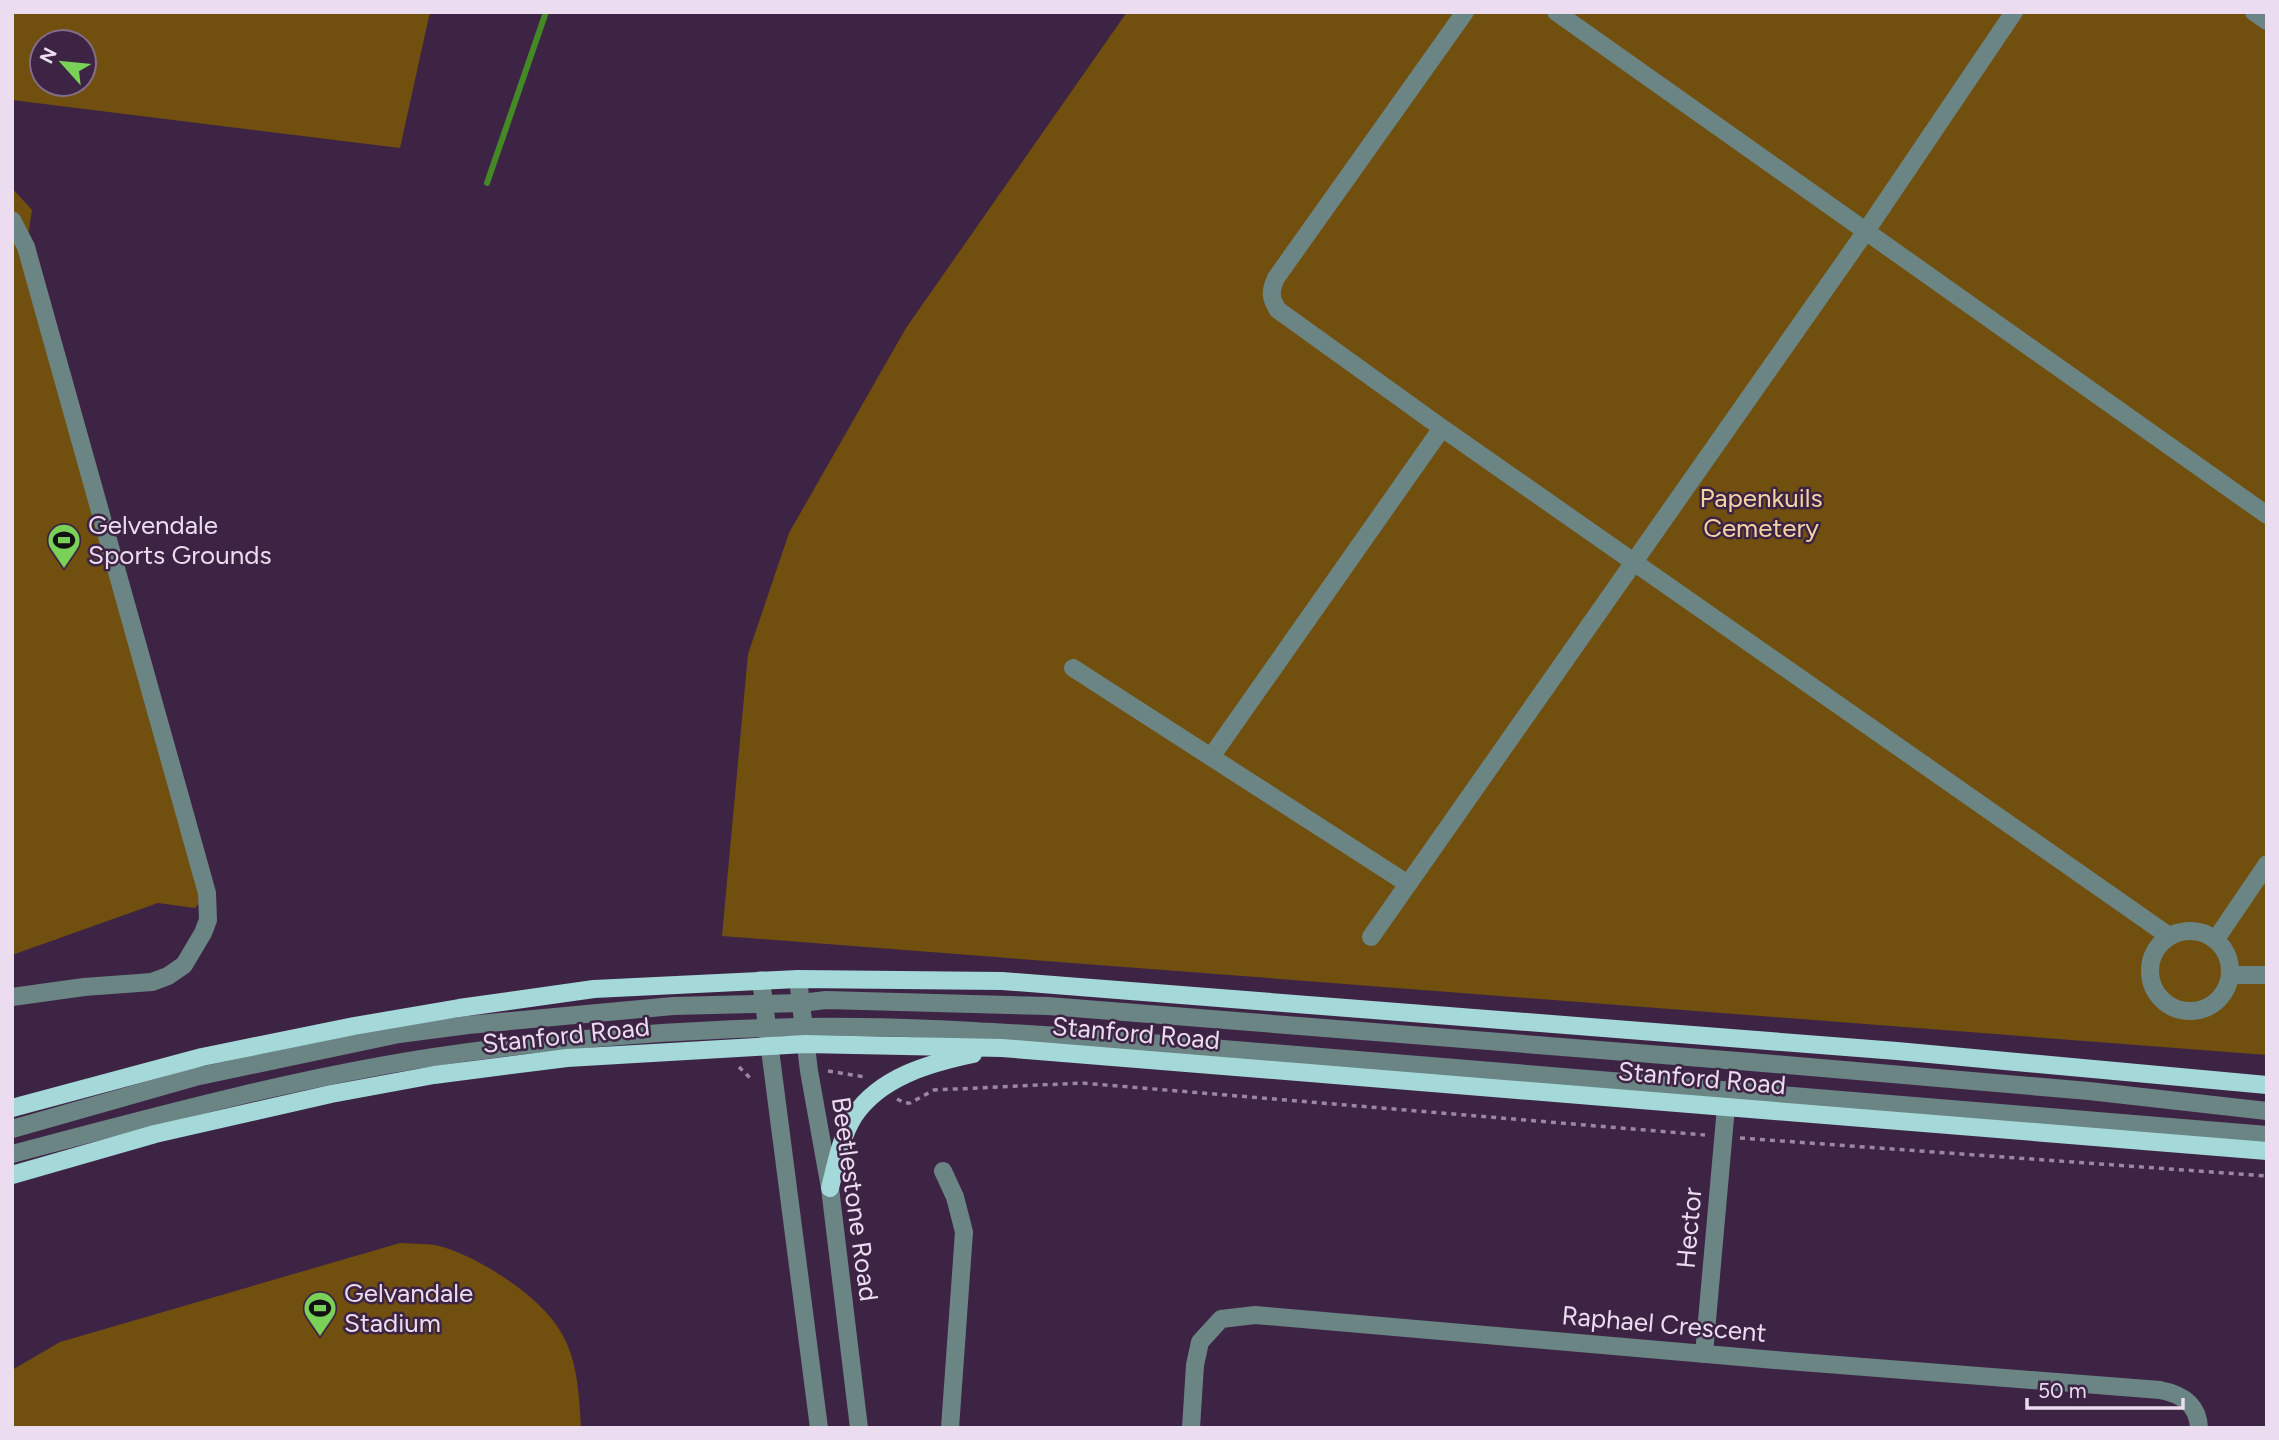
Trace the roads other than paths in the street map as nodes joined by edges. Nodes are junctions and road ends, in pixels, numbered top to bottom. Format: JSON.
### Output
{"nodes":[{"id":1,"x":1465,"y":12,"type":"edge"},
{"id":2,"x":1556,"y":12,"type":"edge"},
{"id":3,"x":2014,"y":12,"type":"edge"},
{"id":4,"x":2254,"y":12,"type":"edge"},
{"id":5,"x":2267,"y":21,"type":"edge"},
{"id":6,"x":12,"y":220,"type":"edge"},
{"id":7,"x":1866,"y":231,"type":"junction"},
{"id":8,"x":1442,"y":428,"type":"junction"},
{"id":9,"x":2267,"y":515,"type":"edge"},
{"id":10,"x":1635,"y":561,"type":"junction"},
{"id":11,"x":1073,"y":668,"type":"dead end"},
{"id":12,"x":1211,"y":757,"type":"junction"},
{"id":13,"x":2267,"y":864,"type":"edge"},
{"id":14,"x":1408,"y":884,"type":"junction"},
{"id":15,"x":2169,"y":936,"type":"junction"},
{"id":16,"x":1371,"y":937,"type":"dead end"},
{"id":17,"x":2216,"y":939,"type":"junction"},
{"id":18,"x":2230,"y":975,"type":"junction"},
{"id":19,"x":2267,"y":975,"type":"edge"},
{"id":20,"x":799,"y":979,"type":"junction"},
{"id":21,"x":761,"y":980,"type":"junction"},
{"id":22,"x":12,"y":997,"type":"edge"},
{"id":23,"x":764,"y":1003,"type":"junction"},
{"id":24,"x":801,"y":1003,"type":"junction"},
{"id":25,"x":804,"y":1036,"type":"junction"},
{"id":26,"x":768,"y":1037,"type":"junction"},
{"id":27,"x":1002,"y":1048,"type":"junction"},
{"id":28,"x":2267,"y":1085,"type":"edge"},
{"id":29,"x":1726,"y":1107,"type":"junction"},
{"id":30,"x":12,"y":1108,"type":"edge"},
{"id":31,"x":2267,"y":1111,"type":"edge"},
{"id":32,"x":12,"y":1129,"type":"edge"},
{"id":33,"x":2267,"y":1135,"type":"edge"},
{"id":34,"x":2267,"y":1151,"type":"edge"},
{"id":35,"x":12,"y":1154,"type":"edge"},
{"id":36,"x":943,"y":1171,"type":"dead end"},
{"id":37,"x":12,"y":1175,"type":"edge"},
{"id":38,"x":830,"y":1188,"type":"junction"},
{"id":39,"x":1704,"y":1354,"type":"junction"},
{"id":40,"x":819,"y":1428,"type":"edge"},
{"id":41,"x":859,"y":1428,"type":"edge"},
{"id":42,"x":950,"y":1428,"type":"edge"},
{"id":43,"x":1191,"y":1428,"type":"edge"},
{"id":44,"x":2199,"y":1428,"type":"edge"}],
"edges":[{"from":1,"to":8,"type":"street"},
{"from":2,"to":7,"type":"street"},
{"from":3,"to":7,"type":"street"},
{"from":4,"to":5,"type":"street"},
{"from":6,"to":22,"type":"street"},
{"from":7,"to":9,"type":"street"},
{"from":7,"to":10,"type":"street"},
{"from":8,"to":10,"type":"street"},
{"from":8,"to":12,"type":"street"},
{"from":10,"to":14,"type":"street"},
{"from":10,"to":15,"type":"street"},
{"from":11,"to":12,"type":"street"},
{"from":12,"to":14,"type":"street"},
{"from":13,"to":17,"type":"street"},
{"from":14,"to":16,"type":"street"},
{"from":15,"to":17,"type":"street"},
{"from":15,"to":18,"type":"street"},
{"from":17,"to":18,"type":"street"},
{"from":18,"to":19,"type":"street"},
{"from":20,"to":21,"type":"main road","name":"Stanford Road"},
{"from":20,"to":24,"type":"street","name":"Beetlestone Road"},
{"from":20,"to":28,"type":"main road","name":"Stanford Road"},
{"from":21,"to":23,"type":"street"},
{"from":21,"to":30,"type":"main road","name":"Stanford Road"},
{"from":23,"to":24,"type":"street"},
{"from":23,"to":26,"type":"street"},
{"from":23,"to":32,"type":"street"},
{"from":24,"to":25,"type":"street","name":"Beetlestone Road"},
{"from":24,"to":31,"type":"street"},
{"from":25,"to":26,"type":"main road","name":"Stanford Road"},
{"from":25,"to":27,"type":"main road","name":"Stanford Road"},
{"from":25,"to":33,"type":"street"},
{"from":25,"to":38,"type":"street","name":"Beetlestone Road"},
{"from":26,"to":35,"type":"street"},
{"from":26,"to":37,"type":"main road","name":"Stanford Road"},
{"from":26,"to":40,"type":"street"},
{"from":27,"to":29,"type":"main road","name":"Stanford Road"},
{"from":27,"to":38,"type":"main road"},
{"from":29,"to":34,"type":"main road","name":"Stanford Road"},
{"from":29,"to":39,"type":"street","name":"Hector"},
{"from":36,"to":42,"type":"street"},
{"from":38,"to":41,"type":"street","name":"Beetlestone Road"},
{"from":39,"to":43,"type":"street","name":"Raphael Crescent"},
{"from":39,"to":44,"type":"street","name":"Raphael Crescent"}]}
